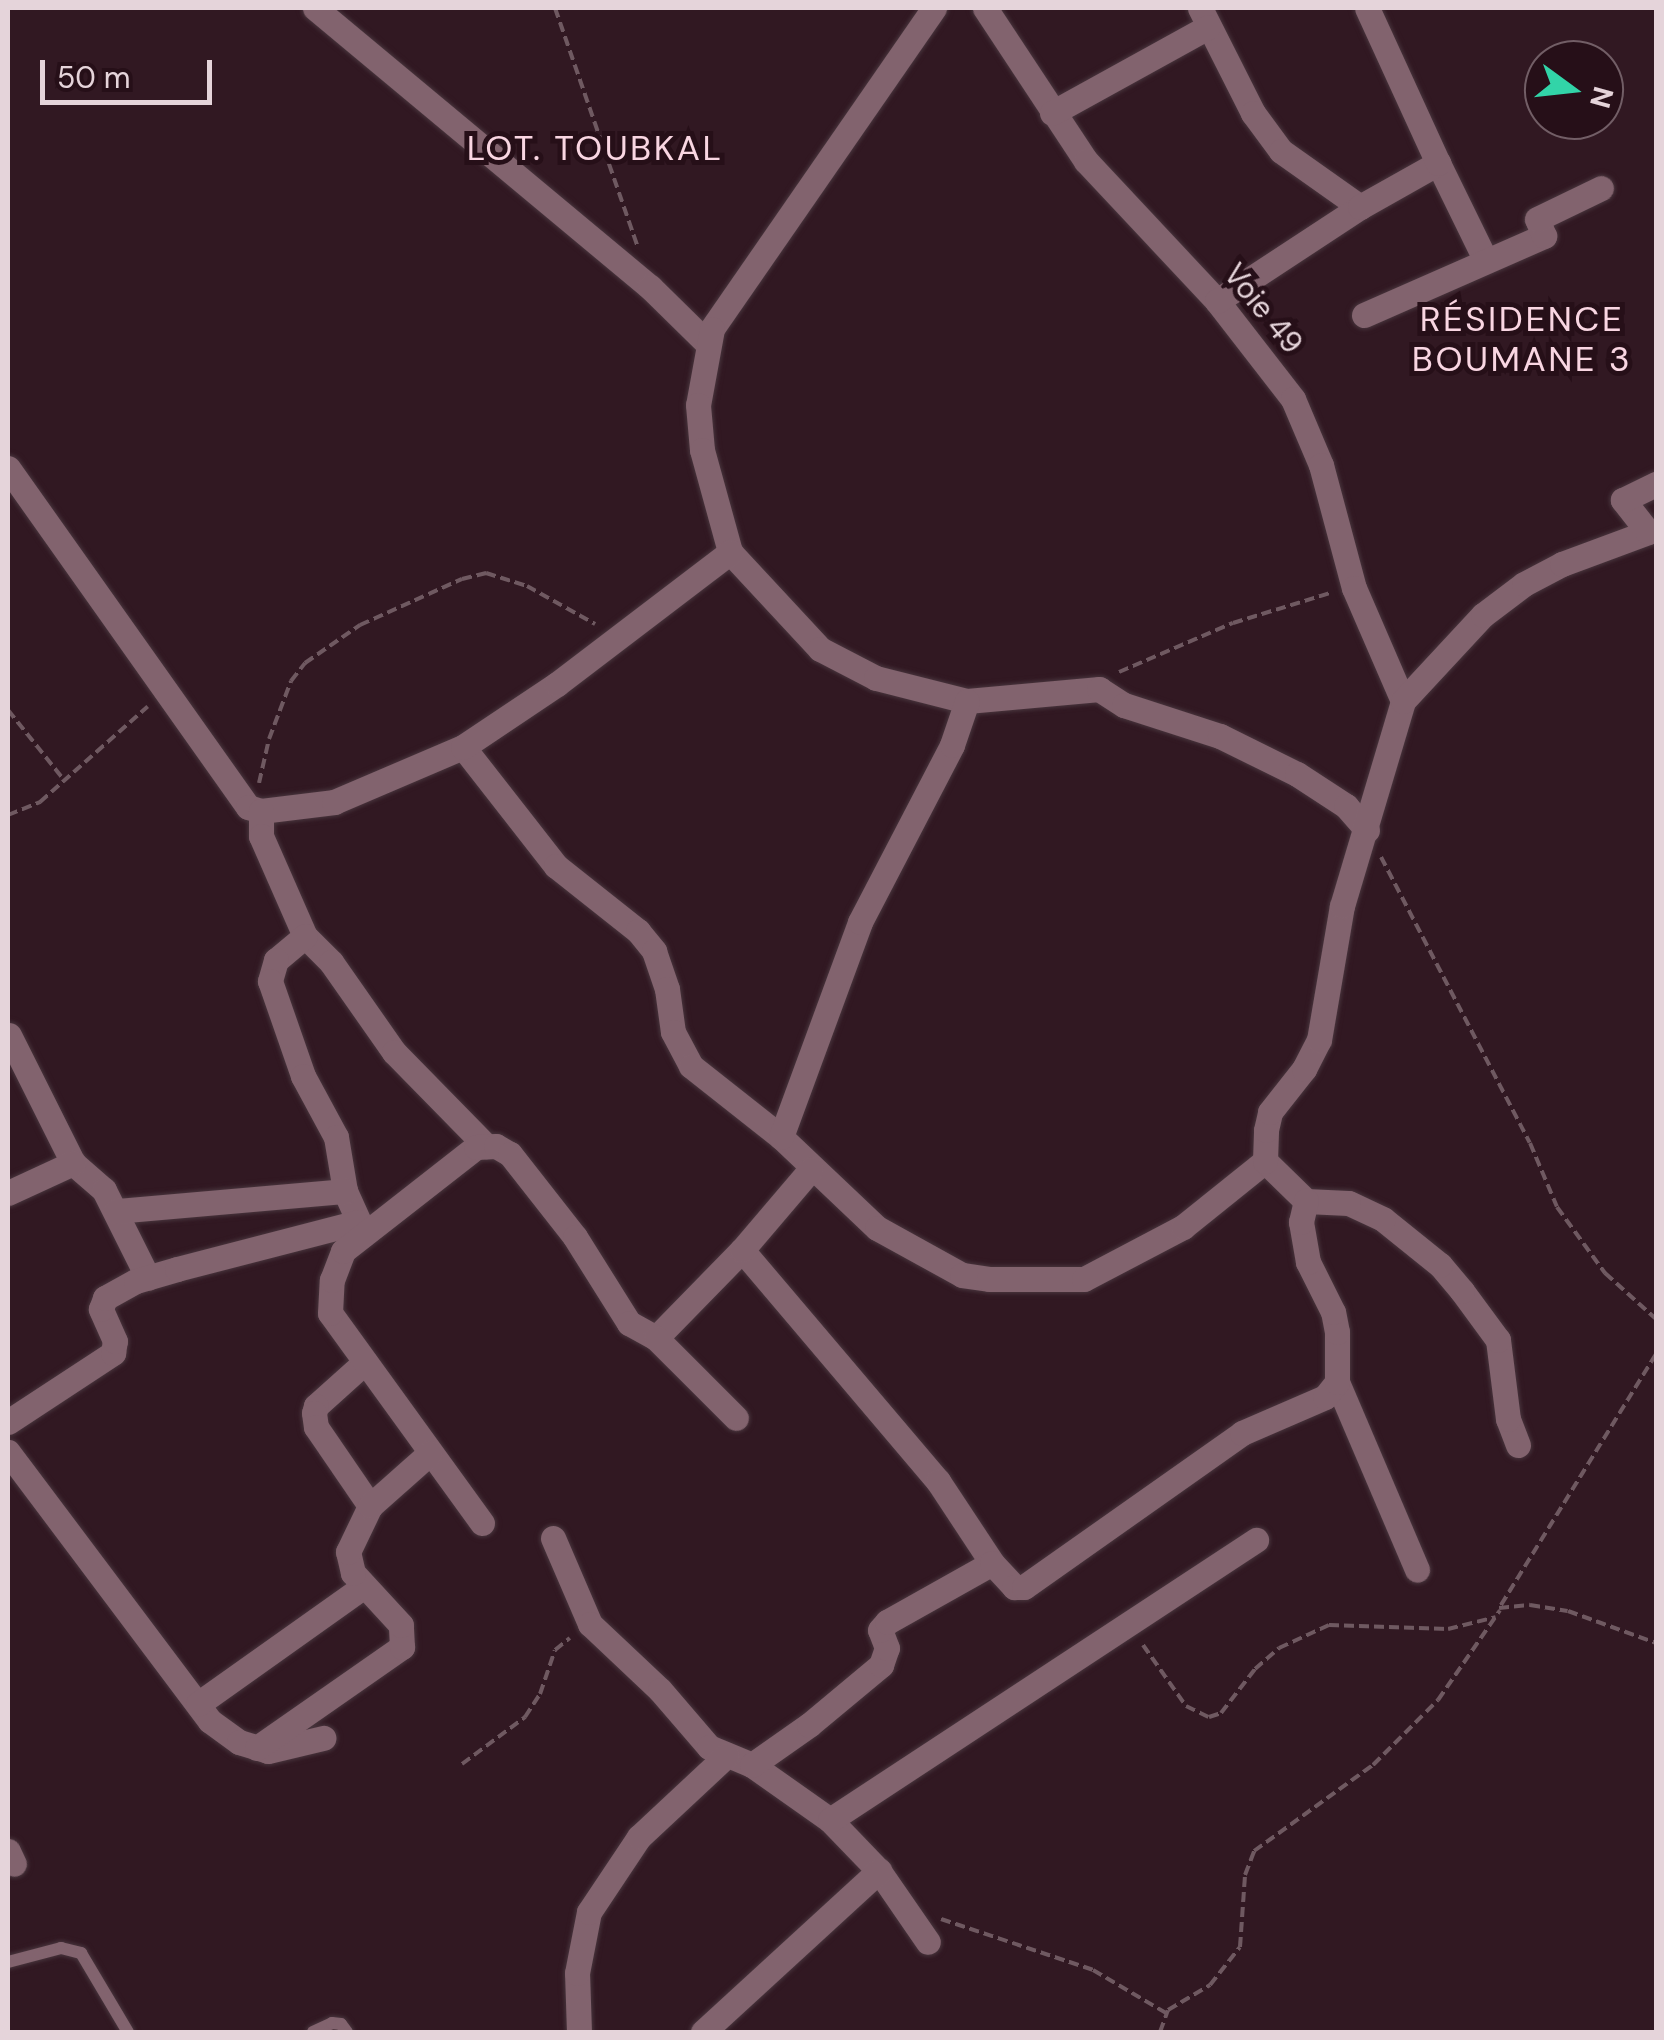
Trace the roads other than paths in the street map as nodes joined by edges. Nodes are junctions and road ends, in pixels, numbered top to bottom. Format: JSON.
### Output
{"nodes":[{"id":1,"x":315,"y":8,"type":"edge"},
{"id":2,"x":934,"y":8,"type":"edge"},
{"id":3,"x":984,"y":8,"type":"edge"},
{"id":4,"x":1367,"y":8,"type":"edge"},
{"id":5,"x":1204,"y":17,"type":"edge"},
{"id":6,"x":1052,"y":113,"type":"junction"},
{"id":7,"x":1438,"y":163,"type":"junction"},
{"id":8,"x":1601,"y":188,"type":"dead end"},
{"id":9,"x":1360,"y":207,"type":"junction"},
{"id":10,"x":1486,"y":261,"type":"junction"},
{"id":11,"x":1217,"y":301,"type":"junction"},
{"id":12,"x":1364,"y":315,"type":"dead end"},
{"id":13,"x":708,"y":344,"type":"junction"},
{"id":14,"x":8,"y":468,"type":"edge"},
{"id":15,"x":1656,"y":484,"type":"edge"},
{"id":16,"x":730,"y":552,"type":"junction"},
{"id":17,"x":967,"y":701,"type":"junction"},
{"id":18,"x":1403,"y":701,"type":"junction"},
{"id":19,"x":463,"y":747,"type":"junction"},
{"id":20,"x":258,"y":810,"type":"junction"},
{"id":21,"x":1367,"y":830,"type":"junction"},
{"id":22,"x":305,"y":936,"type":"junction"},
{"id":23,"x":9,"y":1035,"type":"edge"},
{"id":24,"x":781,"y":1137,"type":"junction"},
{"id":25,"x":486,"y":1146,"type":"junction"},
{"id":26,"x":1265,"y":1160,"type":"junction"},
{"id":27,"x":74,"y":1163,"type":"junction"},
{"id":28,"x":811,"y":1169,"type":"junction"},
{"id":29,"x":345,"y":1191,"type":"junction"},
{"id":30,"x":8,"y":1193,"type":"edge"},
{"id":31,"x":1306,"y":1201,"type":"junction"},
{"id":32,"x":116,"y":1211,"type":"junction"},
{"id":33,"x":361,"y":1228,"type":"junction"},
{"id":34,"x":742,"y":1250,"type":"junction"},
{"id":35,"x":148,"y":1278,"type":"junction"},
{"id":36,"x":656,"y":1338,"type":"junction"},
{"id":37,"x":365,"y":1362,"type":"junction"},
{"id":38,"x":1337,"y":1382,"type":"junction"},
{"id":39,"x":736,"y":1418,"type":"dead end"},
{"id":40,"x":8,"y":1422,"type":"edge"},
{"id":41,"x":1518,"y":1446,"type":"dead end"},
{"id":42,"x":8,"y":1452,"type":"edge"},
{"id":43,"x":430,"y":1453,"type":"junction"},
{"id":44,"x":370,"y":1506,"type":"junction"},
{"id":45,"x":482,"y":1523,"type":"dead end"},
{"id":46,"x":553,"y":1538,"type":"dead end"},
{"id":47,"x":1256,"y":1540,"type":"dead end"},
{"id":48,"x":992,"y":1563,"type":"junction"},
{"id":49,"x":1417,"y":1570,"type":"dead end"},
{"id":50,"x":364,"y":1586,"type":"junction"},
{"id":51,"x":198,"y":1704,"type":"junction"},
{"id":52,"x":324,"y":1738,"type":"dead end"},
{"id":53,"x":257,"y":1748,"type":"junction"},
{"id":54,"x":727,"y":1755,"type":"junction"},
{"id":55,"x":752,"y":1765,"type":"junction"},
{"id":56,"x":830,"y":1820,"type":"junction"},
{"id":57,"x":879,"y":1871,"type":"junction"},
{"id":58,"x":928,"y":1942,"type":"dead end"},
{"id":59,"x":8,"y":1962,"type":"edge"},
{"id":60,"x":128,"y":2032,"type":"edge"},
{"id":61,"x":312,"y":2032,"type":"edge"},
{"id":62,"x":347,"y":2032,"type":"edge"},
{"id":63,"x":579,"y":2032,"type":"edge"},
{"id":64,"x":703,"y":2032,"type":"edge"}],
"edges":[{"from":1,"to":13,"type":"street"},
{"from":2,"to":13,"type":"street"},
{"from":3,"to":6,"type":"street","name":"Voie 49"},
{"from":4,"to":7,"type":"street"},
{"from":5,"to":6,"type":"street"},
{"from":5,"to":9,"type":"street"},
{"from":6,"to":11,"type":"street","name":"Voie 49"},
{"from":7,"to":9,"type":"street"},
{"from":7,"to":10,"type":"street"},
{"from":8,"to":10,"type":"street"},
{"from":9,"to":11,"type":"street"},
{"from":10,"to":12,"type":"street"},
{"from":11,"to":18,"type":"street","name":"Voie 49"},
{"from":13,"to":16,"type":"street"},
{"from":14,"to":20,"type":"street"},
{"from":15,"to":18,"type":"street"},
{"from":16,"to":17,"type":"street"},
{"from":16,"to":19,"type":"street"},
{"from":17,"to":21,"type":"street"},
{"from":17,"to":24,"type":"street"},
{"from":18,"to":21,"type":"street"},
{"from":19,"to":20,"type":"street"},
{"from":19,"to":24,"type":"street"},
{"from":20,"to":22,"type":"street"},
{"from":21,"to":26,"type":"street"},
{"from":22,"to":25,"type":"street"},
{"from":22,"to":29,"type":"street"},
{"from":23,"to":27,"type":"street"},
{"from":24,"to":28,"type":"street"},
{"from":25,"to":33,"type":"street"},
{"from":25,"to":36,"type":"street"},
{"from":26,"to":28,"type":"street"},
{"from":26,"to":31,"type":"street"},
{"from":27,"to":30,"type":"street"},
{"from":27,"to":32,"type":"street"},
{"from":28,"to":34,"type":"street"},
{"from":29,"to":32,"type":"street"},
{"from":29,"to":33,"type":"street"},
{"from":31,"to":38,"type":"street"},
{"from":31,"to":41,"type":"street"},
{"from":32,"to":35,"type":"street"},
{"from":33,"to":35,"type":"street"},
{"from":33,"to":37,"type":"street"},
{"from":34,"to":36,"type":"street"},
{"from":34,"to":48,"type":"street"},
{"from":35,"to":40,"type":"street"},
{"from":36,"to":39,"type":"street"},
{"from":37,"to":43,"type":"street"},
{"from":37,"to":44,"type":"street"},
{"from":38,"to":48,"type":"street"},
{"from":38,"to":49,"type":"street"},
{"from":42,"to":51,"type":"street"},
{"from":43,"to":44,"type":"street"},
{"from":43,"to":45,"type":"street"},
{"from":44,"to":50,"type":"street"},
{"from":46,"to":54,"type":"street"},
{"from":47,"to":56,"type":"street"},
{"from":48,"to":55,"type":"street"},
{"from":50,"to":51,"type":"street"},
{"from":50,"to":53,"type":"street"},
{"from":51,"to":53,"type":"street"},
{"from":52,"to":53,"type":"street"},
{"from":54,"to":55,"type":"street"},
{"from":54,"to":63,"type":"street"},
{"from":55,"to":56,"type":"street"},
{"from":56,"to":57,"type":"street"},
{"from":57,"to":58,"type":"street"},
{"from":57,"to":64,"type":"street"},
{"from":59,"to":60,"type":"lane"},
{"from":61,"to":62,"type":"lane"}]}
